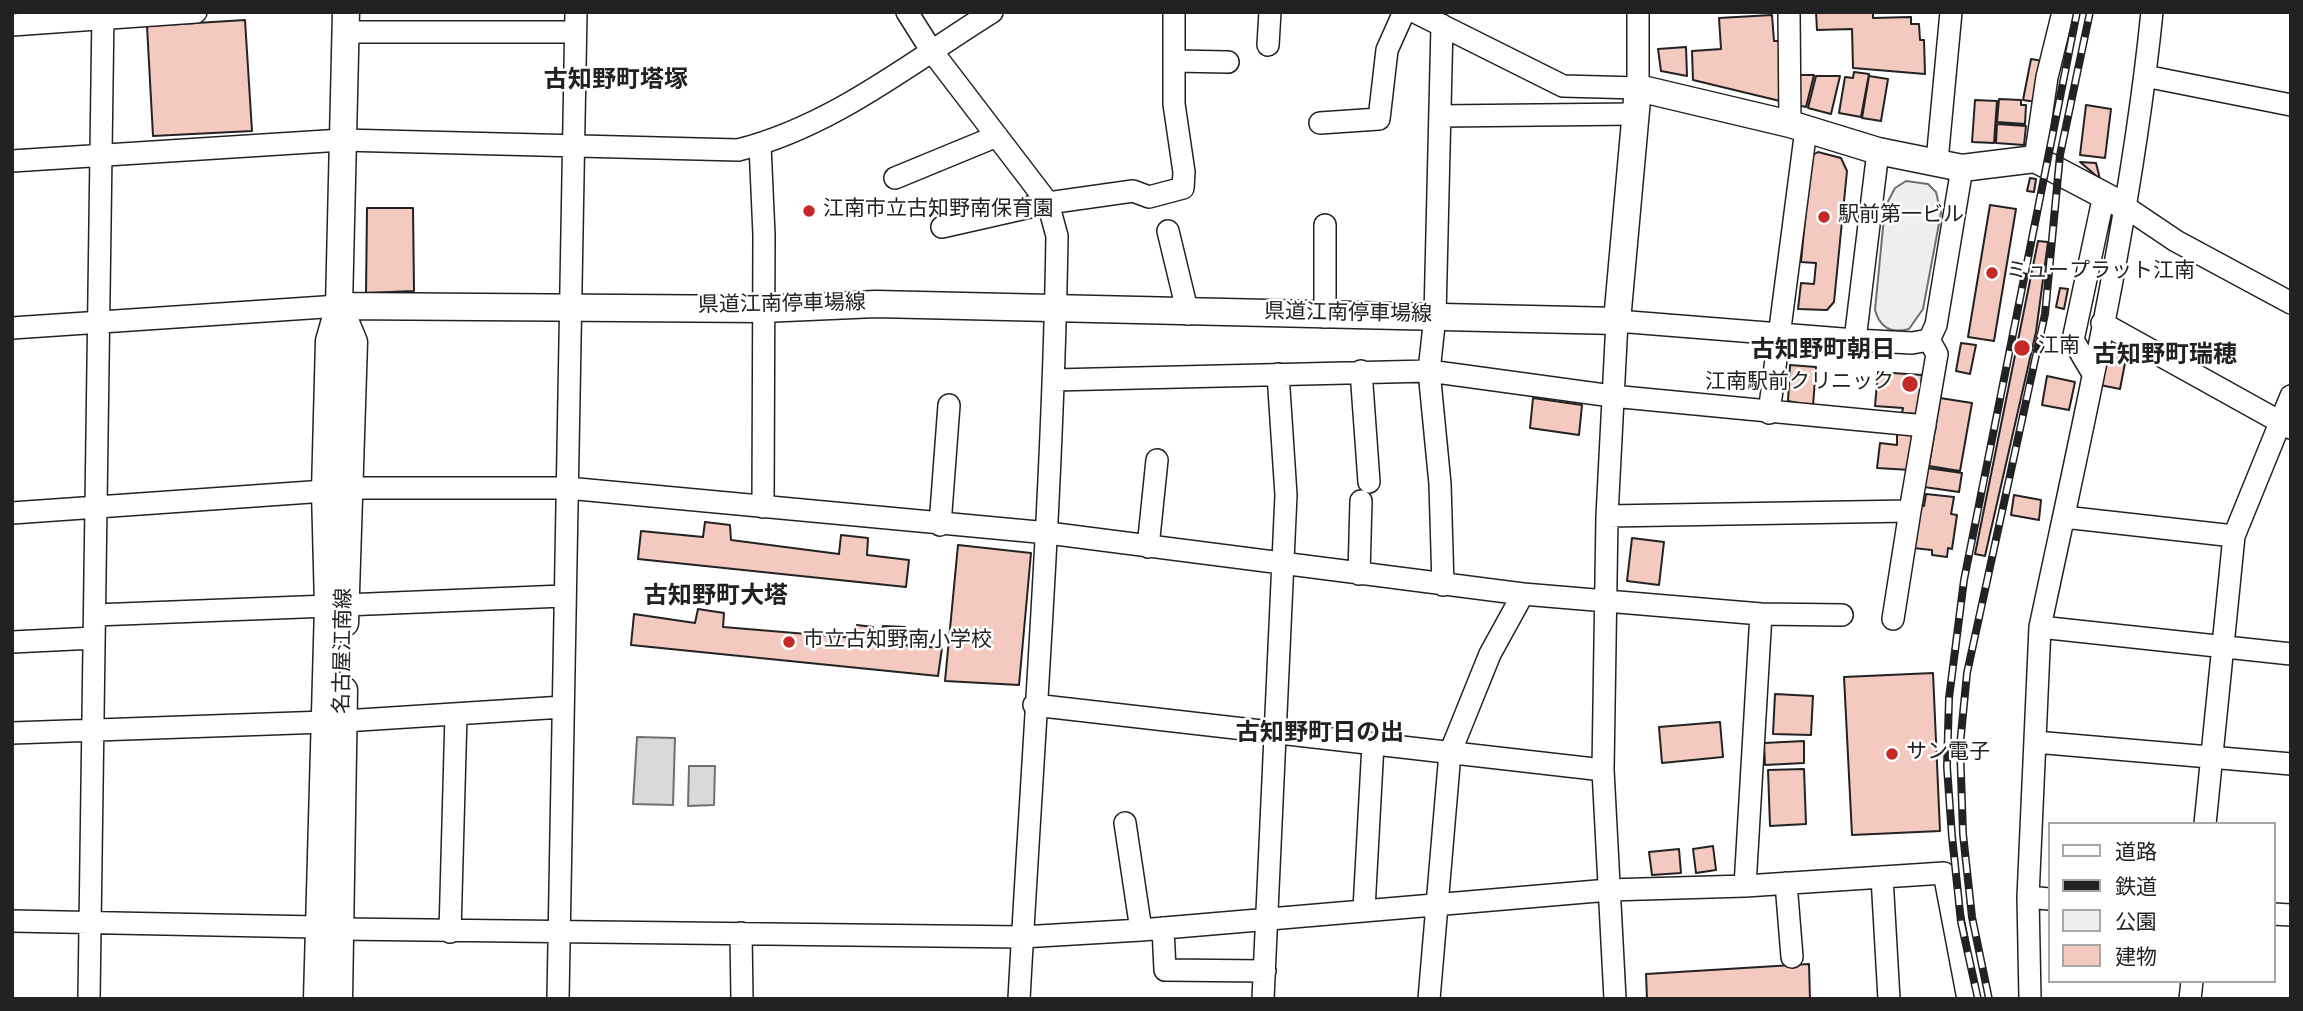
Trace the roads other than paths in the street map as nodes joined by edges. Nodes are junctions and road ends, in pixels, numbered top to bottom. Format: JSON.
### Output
{"nodes":[{"id":1,"x":196,"y":12,"type":"edge"},
{"id":2,"x":907,"y":12,"type":"edge"},
{"id":3,"x":992,"y":12,"type":"edge"},
{"id":4,"x":1174,"y":12,"type":"edge"},
{"id":5,"x":1270,"y":12,"type":"edge"},
{"id":6,"x":1404,"y":12,"type":"edge"},
{"id":7,"x":1415,"y":12,"type":"edge"},
{"id":8,"x":1638,"y":12,"type":"edge"},
{"id":9,"x":1788,"y":12,"type":"edge"},
{"id":10,"x":1951,"y":12,"type":"edge"},
{"id":11,"x":2063,"y":12,"type":"edge"},
{"id":12,"x":2152,"y":12,"type":"edge"},
{"id":13,"x":104,"y":15,"type":"edge"},
{"id":14,"x":346,"y":22,"type":"edge"},
{"id":15,"x":482,"y":22,"type":"edge"},
{"id":16,"x":576,"y":22,"type":"edge"},
{"id":17,"x":12,"y":25,"type":"edge"},
{"id":18,"x":1442,"y":25,"type":"junction"},
{"id":19,"x":1268,"y":45,"type":"dead end"},
{"id":20,"x":931,"y":50,"type":"junction"},
{"id":21,"x":1174,"y":61,"type":"junction"},
{"id":22,"x":1228,"y":62,"type":"dead end"},
{"id":23,"x":2145,"y":76,"type":"junction"},
{"id":24,"x":1637,"y":101,"type":"junction"},
{"id":25,"x":2291,"y":105,"type":"edge"},
{"id":26,"x":1440,"y":116,"type":"junction"},
{"id":27,"x":1320,"y":123,"type":"dead end"},
{"id":28,"x":1798,"y":126,"type":"junction"},
{"id":29,"x":997,"y":136,"type":"junction"},
{"id":30,"x":342,"y":140,"type":"junction"},
{"id":31,"x":575,"y":145,"type":"junction"},
{"id":32,"x":760,"y":145,"type":"junction"},
{"id":33,"x":1878,"y":150,"type":"junction"},
{"id":34,"x":102,"y":155,"type":"junction"},
{"id":35,"x":2035,"y":159,"type":"junction"},
{"id":36,"x":12,"y":161,"type":"edge"},
{"id":37,"x":1950,"y":164,"type":"junction"},
{"id":38,"x":895,"y":178,"type":"dead end"},
{"id":39,"x":2114,"y":200,"type":"junction"},
{"id":40,"x":1048,"y":203,"type":"junction"},
{"id":41,"x":1325,"y":225,"type":"dead end"},
{"id":42,"x":942,"y":227,"type":"dead end"},
{"id":43,"x":1168,"y":231,"type":"dead end"},
{"id":44,"x":2291,"y":303,"type":"edge"},
{"id":45,"x":339,"y":306,"type":"junction"},
{"id":46,"x":572,"y":308,"type":"junction"},
{"id":47,"x":763,"y":309,"type":"junction"},
{"id":48,"x":1056,"y":310,"type":"junction"},
{"id":49,"x":1188,"y":314,"type":"junction"},
{"id":50,"x":1435,"y":316,"type":"junction"},
{"id":51,"x":1325,"y":317,"type":"junction"},
{"id":52,"x":1617,"y":321,"type":"junction"},
{"id":53,"x":99,"y":322,"type":"junction"},
{"id":54,"x":2102,"y":323,"type":"junction"},
{"id":55,"x":12,"y":328,"type":"edge"},
{"id":56,"x":1781,"y":333,"type":"junction"},
{"id":57,"x":1855,"y":340,"type":"junction"},
{"id":58,"x":1928,"y":340,"type":"junction"},
{"id":59,"x":1361,"y":371,"type":"junction"},
{"id":60,"x":1429,"y":371,"type":"junction"},
{"id":61,"x":2092,"y":372,"type":"junction"},
{"id":62,"x":1278,"y":374,"type":"junction"},
{"id":63,"x":1054,"y":380,"type":"junction"},
{"id":64,"x":1612,"y":396,"type":"junction"},
{"id":65,"x":2291,"y":396,"type":"edge"},
{"id":66,"x":949,"y":405,"type":"dead end"},
{"id":67,"x":1769,"y":414,"type":"junction"},
{"id":68,"x":1925,"y":426,"type":"junction"},
{"id":69,"x":2286,"y":426,"type":"edge"},
{"id":70,"x":1157,"y":460,"type":"dead end"},
{"id":71,"x":567,"y":488,"type":"junction"},
{"id":72,"x":337,"y":489,"type":"junction"},
{"id":73,"x":95,"y":506,"type":"junction"},
{"id":74,"x":763,"y":507,"type":"junction"},
{"id":75,"x":1910,"y":511,"type":"junction"},
{"id":76,"x":12,"y":513,"type":"edge"},
{"id":77,"x":1607,"y":516,"type":"junction"},
{"id":78,"x":2064,"y":517,"type":"junction"},
{"id":79,"x":940,"y":525,"type":"junction"},
{"id":80,"x":1048,"y":533,"type":"junction"},
{"id":81,"x":2234,"y":536,"type":"junction"},
{"id":82,"x":1148,"y":547,"type":"junction"},
{"id":83,"x":1285,"y":566,"type":"junction"},
{"id":84,"x":1359,"y":573,"type":"junction"},
{"id":85,"x":1443,"y":584,"type":"junction"},
{"id":86,"x":1523,"y":594,"type":"junction"},
{"id":87,"x":563,"y":596,"type":"junction"},
{"id":88,"x":1606,"y":602,"type":"junction"},
{"id":89,"x":336,"y":606,"type":"junction"},
{"id":90,"x":1761,"y":614,"type":"junction"},
{"id":91,"x":94,"y":615,"type":"junction"},
{"id":92,"x":1842,"y":615,"type":"dead end"},
{"id":93,"x":1893,"y":619,"type":"dead end"},
{"id":94,"x":2040,"y":627,"type":"junction"},
{"id":95,"x":94,"y":638,"type":"junction"},
{"id":96,"x":12,"y":642,"type":"edge"},
{"id":97,"x":2222,"y":648,"type":"junction"},
{"id":98,"x":2291,"y":654,"type":"edge"},
{"id":99,"x":1034,"y":705,"type":"junction"},
{"id":100,"x":563,"y":707,"type":"junction"},
{"id":101,"x":456,"y":715,"type":"junction"},
{"id":102,"x":334,"y":721,"type":"junction"},
{"id":103,"x":91,"y":731,"type":"junction"},
{"id":104,"x":12,"y":733,"type":"edge"},
{"id":105,"x":1274,"y":733,"type":"junction"},
{"id":106,"x":2035,"y":742,"type":"junction"},
{"id":107,"x":1373,"y":744,"type":"junction"},
{"id":108,"x":1450,"y":753,"type":"junction"},
{"id":109,"x":2210,"y":755,"type":"junction"},
{"id":110,"x":2291,"y":764,"type":"edge"},
{"id":111,"x":1603,"y":770,"type":"junction"},
{"id":112,"x":2205,"y":822,"type":"edge"},
{"id":113,"x":1125,"y":823,"type":"dead end"},
{"id":114,"x":1882,"y":877,"type":"junction"},
{"id":115,"x":1786,"y":883,"type":"junction"},
{"id":116,"x":1745,"y":886,"type":"junction"},
{"id":117,"x":1609,"y":890,"type":"junction"},
{"id":118,"x":2028,"y":897,"type":"junction"},
{"id":119,"x":2048,"y":899,"type":"edge"},
{"id":120,"x":1437,"y":903,"type":"junction"},
{"id":121,"x":1364,"y":909,"type":"junction"},
{"id":122,"x":1267,"y":919,"type":"junction"},
{"id":123,"x":12,"y":920,"type":"edge"},
{"id":124,"x":90,"y":922,"type":"junction"},
{"id":125,"x":329,"y":928,"type":"junction"},
{"id":126,"x":1163,"y":928,"type":"junction"},
{"id":127,"x":1141,"y":930,"type":"junction"},
{"id":128,"x":450,"y":932,"type":"junction"},
{"id":129,"x":560,"y":932,"type":"junction"},
{"id":130,"x":741,"y":933,"type":"junction"},
{"id":131,"x":1022,"y":937,"type":"junction"},
{"id":132,"x":1792,"y":957,"type":"dead end"},
{"id":133,"x":1265,"y":971,"type":"junction"},
{"id":134,"x":89,"y":999,"type":"edge"},
{"id":135,"x":317,"y":999,"type":"edge"},
{"id":136,"x":339,"y":999,"type":"edge"},
{"id":137,"x":558,"y":999,"type":"edge"},
{"id":138,"x":741,"y":999,"type":"edge"},
{"id":139,"x":1018,"y":999,"type":"edge"},
{"id":140,"x":1264,"y":999,"type":"edge"},
{"id":141,"x":1429,"y":999,"type":"edge"},
{"id":142,"x":1615,"y":999,"type":"edge"},
{"id":143,"x":1889,"y":999,"type":"edge"},
{"id":144,"x":1968,"y":999,"type":"edge"},
{"id":145,"x":2030,"y":999,"type":"edge"}],
"edges":[{"from":1,"to":13,"type":"street"},
{"from":2,"to":20,"type":"street"},
{"from":3,"to":20,"type":"street"},
{"from":4,"to":21,"type":"street"},
{"from":5,"to":19,"type":"street"},
{"from":6,"to":27,"type":"street"},
{"from":7,"to":18,"type":"street"},
{"from":8,"to":24,"type":"street"},
{"from":9,"to":28,"type":"street"},
{"from":10,"to":37,"type":"street"},
{"from":11,"to":35,"type":"street"},
{"from":12,"to":23,"type":"street"},
{"from":13,"to":17,"type":"street"},
{"from":13,"to":34,"type":"street"},
{"from":14,"to":15,"type":"street"},
{"from":14,"to":30,"type":"main road","name":"名古屋江南線"},
{"from":15,"to":16,"type":"street"},
{"from":16,"to":31,"type":"street"},
{"from":18,"to":24,"type":"street"},
{"from":18,"to":26,"type":"street"},
{"from":20,"to":29,"type":"street"},
{"from":20,"to":32,"type":"street"},
{"from":21,"to":22,"type":"street"},
{"from":21,"to":40,"type":"street"},
{"from":23,"to":25,"type":"street"},
{"from":23,"to":39,"type":"street"},
{"from":24,"to":26,"type":"street"},
{"from":24,"to":28,"type":"main road"},
{"from":24,"to":52,"type":"main road"},
{"from":26,"to":50,"type":"street"},
{"from":28,"to":33,"type":"main road"},
{"from":28,"to":56,"type":"street"},
{"from":29,"to":38,"type":"street"},
{"from":29,"to":40,"type":"street"},
{"from":30,"to":31,"type":"street"},
{"from":30,"to":34,"type":"street"},
{"from":30,"to":45,"type":"main road","name":"名古屋江南線"},
{"from":31,"to":32,"type":"street"},
{"from":31,"to":46,"type":"street"},
{"from":32,"to":47,"type":"street"},
{"from":33,"to":37,"type":"main road"},
{"from":33,"to":57,"type":"street"},
{"from":34,"to":36,"type":"street"},
{"from":34,"to":53,"type":"street"},
{"from":35,"to":37,"type":"main road"},
{"from":35,"to":39,"type":"main road"},
{"from":37,"to":58,"type":"street"},
{"from":39,"to":44,"type":"street"},
{"from":39,"to":54,"type":"street"},
{"from":39,"to":61,"type":"street"},
{"from":40,"to":42,"type":"street"},
{"from":40,"to":48,"type":"street"},
{"from":41,"to":51,"type":"street"},
{"from":43,"to":49,"type":"street"},
{"from":45,"to":46,"type":"main road","name":"県道江南停車場線"},
{"from":45,"to":53,"type":"street"},
{"from":45,"to":72,"type":"main road","name":"名古屋江南線"},
{"from":46,"to":47,"type":"main road","name":"県道江南停車場線"},
{"from":46,"to":71,"type":"street"},
{"from":47,"to":48,"type":"main road","name":"県道江南停車場線"},
{"from":47,"to":74,"type":"street"},
{"from":48,"to":49,"type":"main road","name":"県道江南停車場線"},
{"from":48,"to":63,"type":"street"},
{"from":49,"to":51,"type":"main road","name":"県道江南停車場線"},
{"from":50,"to":51,"type":"main road","name":"県道江南停車場線"},
{"from":50,"to":52,"type":"main road","name":"県道江南停車場線"},
{"from":50,"to":60,"type":"street"},
{"from":52,"to":56,"type":"street"},
{"from":52,"to":64,"type":"street"},
{"from":53,"to":55,"type":"street"},
{"from":53,"to":73,"type":"street"},
{"from":54,"to":61,"type":"street"},
{"from":54,"to":69,"type":"street"},
{"from":56,"to":57,"type":"street"},
{"from":56,"to":67,"type":"street"},
{"from":57,"to":58,"type":"street"},
{"from":58,"to":68,"type":"street"},
{"from":59,"to":60,"type":"street"},
{"from":59,"to":62,"type":"street"},
{"from":59,"to":84,"type":"street"},
{"from":60,"to":64,"type":"street"},
{"from":60,"to":85,"type":"street"},
{"from":61,"to":78,"type":"street"},
{"from":62,"to":63,"type":"street"},
{"from":62,"to":83,"type":"street"},
{"from":63,"to":80,"type":"street"},
{"from":64,"to":67,"type":"street"},
{"from":64,"to":77,"type":"street"},
{"from":65,"to":69,"type":"street"},
{"from":66,"to":79,"type":"street"},
{"from":67,"to":68,"type":"street"},
{"from":68,"to":75,"type":"street"},
{"from":69,"to":81,"type":"street"},
{"from":70,"to":82,"type":"street"},
{"from":71,"to":72,"type":"street"},
{"from":71,"to":74,"type":"street"},
{"from":71,"to":87,"type":"street"},
{"from":72,"to":73,"type":"street"},
{"from":72,"to":89,"type":"main road","name":"名古屋江南線"},
{"from":73,"to":76,"type":"street"},
{"from":73,"to":91,"type":"street"},
{"from":74,"to":79,"type":"street"},
{"from":75,"to":77,"type":"street"},
{"from":75,"to":93,"type":"street"},
{"from":77,"to":88,"type":"street"},
{"from":78,"to":81,"type":"street"},
{"from":78,"to":94,"type":"street"},
{"from":79,"to":80,"type":"street"},
{"from":80,"to":82,"type":"street"},
{"from":80,"to":99,"type":"street"},
{"from":81,"to":97,"type":"street"},
{"from":82,"to":83,"type":"street"},
{"from":83,"to":84,"type":"street"},
{"from":83,"to":105,"type":"street"},
{"from":84,"to":85,"type":"street"},
{"from":85,"to":86,"type":"street"},
{"from":86,"to":88,"type":"street"},
{"from":86,"to":108,"type":"street"},
{"from":87,"to":89,"type":"street"},
{"from":87,"to":100,"type":"street"},
{"from":88,"to":90,"type":"street"},
{"from":88,"to":111,"type":"street"},
{"from":89,"to":91,"type":"street"},
{"from":89,"to":102,"type":"main road","name":"名古屋江南線"},
{"from":90,"to":92,"type":"street"},
{"from":90,"to":116,"type":"street"},
{"from":91,"to":95,"type":"street"},
{"from":94,"to":97,"type":"street"},
{"from":94,"to":106,"type":"street"},
{"from":95,"to":96,"type":"street"},
{"from":95,"to":103,"type":"street"},
{"from":97,"to":98,"type":"street"},
{"from":97,"to":109,"type":"street"},
{"from":99,"to":105,"type":"street"},
{"from":99,"to":131,"type":"street"},
{"from":100,"to":101,"type":"street"},
{"from":100,"to":129,"type":"street"},
{"from":101,"to":102,"type":"street"},
{"from":101,"to":128,"type":"street"},
{"from":102,"to":103,"type":"street"},
{"from":102,"to":125,"type":"main road","name":"名古屋江南線"},
{"from":103,"to":104,"type":"street"},
{"from":103,"to":124,"type":"street"},
{"from":105,"to":107,"type":"street"},
{"from":105,"to":122,"type":"street"},
{"from":106,"to":109,"type":"street"},
{"from":106,"to":118,"type":"street"},
{"from":107,"to":108,"type":"street"},
{"from":107,"to":121,"type":"street"},
{"from":108,"to":111,"type":"street"},
{"from":108,"to":120,"type":"street"},
{"from":109,"to":110,"type":"street"},
{"from":109,"to":112,"type":"street"},
{"from":111,"to":117,"type":"street"},
{"from":113,"to":127,"type":"street"},
{"from":114,"to":115,"type":"street"},
{"from":114,"to":143,"type":"street"},
{"from":114,"to":144,"type":"street"},
{"from":115,"to":116,"type":"street"},
{"from":115,"to":132,"type":"street"},
{"from":116,"to":117,"type":"street"},
{"from":117,"to":120,"type":"street"},
{"from":117,"to":142,"type":"street"},
{"from":118,"to":119,"type":"street"},
{"from":118,"to":145,"type":"street"},
{"from":120,"to":121,"type":"street"},
{"from":120,"to":141,"type":"street"},
{"from":121,"to":122,"type":"street"},
{"from":122,"to":126,"type":"street"},
{"from":122,"to":133,"type":"street"},
{"from":123,"to":124,"type":"street"},
{"from":124,"to":125,"type":"street"},
{"from":124,"to":134,"type":"street"},
{"from":125,"to":128,"type":"street"},
{"from":125,"to":135,"type":"main road","name":"名古屋江南線"},
{"from":125,"to":136,"type":"main road","name":"名古屋江南線"},
{"from":126,"to":127,"type":"street"},
{"from":126,"to":133,"type":"street"},
{"from":127,"to":131,"type":"street"},
{"from":128,"to":129,"type":"street"},
{"from":129,"to":130,"type":"street"},
{"from":129,"to":137,"type":"street"},
{"from":130,"to":131,"type":"street"},
{"from":130,"to":138,"type":"street"},
{"from":131,"to":139,"type":"street"},
{"from":133,"to":140,"type":"street"}]}
